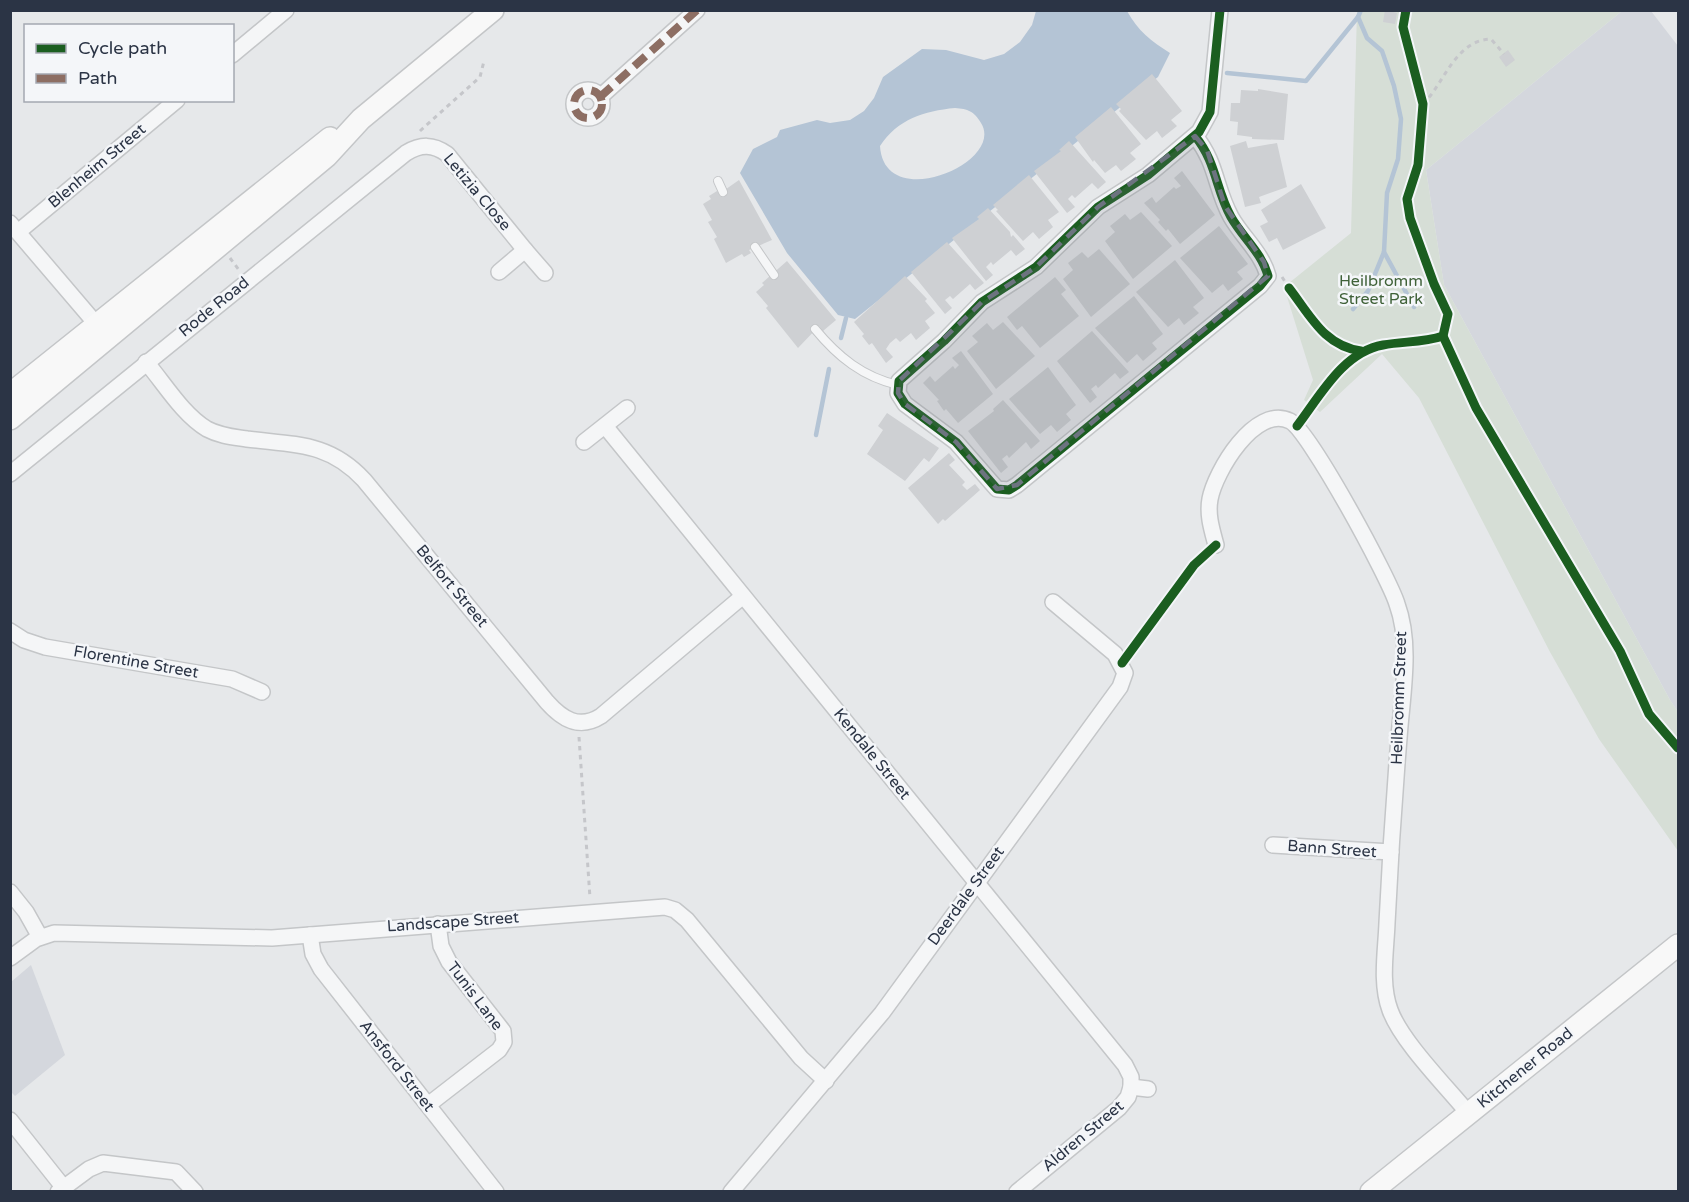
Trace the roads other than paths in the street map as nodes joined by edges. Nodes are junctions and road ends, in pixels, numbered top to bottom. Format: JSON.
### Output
{"nodes":[{"id":1,"x":286,"y":10,"type":"edge"},
{"id":2,"x":493,"y":10,"type":"edge"},
{"id":3,"x":697,"y":10,"type":"edge"},
{"id":4,"x":1220,"y":10,"type":"edge"},
{"id":5,"x":234,"y":53,"type":"edge"},
{"id":6,"x":600,"y":96,"type":"dead end"},
{"id":7,"x":174,"y":102,"type":"edge"},
{"id":8,"x":361,"y":119,"type":"junction"},
{"id":9,"x":1195,"y":136,"type":"junction"},
{"id":10,"x":421,"y":142,"type":"joint"},
{"id":11,"x":718,"y":181,"type":"dead end"},
{"id":12,"x":723,"y":192,"type":"dead end"},
{"id":13,"x":14,"y":228,"type":"edge"},
{"id":14,"x":755,"y":247,"type":"dead end"},
{"id":15,"x":525,"y":250,"type":"junction"},
{"id":16,"x":499,"y":272,"type":"dead end"},
{"id":17,"x":545,"y":273,"type":"dead end"},
{"id":18,"x":774,"y":275,"type":"dead end"},
{"id":19,"x":815,"y":329,"type":"dead end"},
{"id":20,"x":102,"y":331,"type":"junction"},
{"id":21,"x":146,"y":362,"type":"junction"},
{"id":22,"x":898,"y":385,"type":"junction"},
{"id":23,"x":10,"y":394,"type":"edge"},
{"id":24,"x":627,"y":408,"type":"dead end"},
{"id":25,"x":10,"y":419,"type":"edge"},
{"id":26,"x":605,"y":426,"type":"junction"},
{"id":27,"x":584,"y":442,"type":"dead end"},
{"id":28,"x":10,"y":474,"type":"edge"},
{"id":29,"x":1216,"y":545,"type":"dead end"},
{"id":30,"x":743,"y":596,"type":"junction"},
{"id":31,"x":1053,"y":602,"type":"dead end"},
{"id":32,"x":10,"y":631,"type":"edge"},
{"id":33,"x":262,"y":692,"type":"dead end"},
{"id":34,"x":1273,"y":845,"type":"dead end"},
{"id":35,"x":1391,"y":852,"type":"junction"},
{"id":36,"x":976,"y":882,"type":"junction"},
{"id":37,"x":10,"y":892,"type":"edge"},
{"id":38,"x":438,"y":924,"type":"junction"},
{"id":39,"x":310,"y":935,"type":"junction"},
{"id":40,"x":40,"y":937,"type":"junction"},
{"id":41,"x":1678,"y":945,"type":"edge"},
{"id":42,"x":10,"y":958,"type":"edge"},
{"id":43,"x":826,"y":1081,"type":"junction"},
{"id":44,"x":1131,"y":1087,"type":"junction"},
{"id":45,"x":1148,"y":1089,"type":"dead end"},
{"id":46,"x":428,"y":1105,"type":"junction"},
{"id":47,"x":1468,"y":1113,"type":"junction"},
{"id":48,"x":10,"y":1120,"type":"edge"},
{"id":49,"x":61,"y":1190,"type":"edge"},
{"id":50,"x":195,"y":1191,"type":"edge"},
{"id":51,"x":496,"y":1191,"type":"edge"},
{"id":52,"x":731,"y":1191,"type":"edge"},
{"id":53,"x":1017,"y":1191,"type":"edge"},
{"id":54,"x":1371,"y":1191,"type":"edge"}],
"edges":[{"from":1,"to":5,"type":"street"},
{"from":2,"to":8,"type":"main road"},
{"from":3,"to":6,"type":"street"},
{"from":4,"to":9,"type":"street"},
{"from":7,"to":13,"type":"street","name":"Blenheim Street"},
{"from":8,"to":20,"type":"main road"},
{"from":8,"to":20,"type":"main road"},
{"from":9,"to":22,"type":"street"},
{"from":9,"to":22,"type":"street"},
{"from":10,"to":15,"type":"street","name":"Letizia Close"},
{"from":10,"to":21,"type":"street","name":"Rode Road"},
{"from":11,"to":12,"type":"lane"},
{"from":13,"to":20,"type":"street"},
{"from":14,"to":18,"type":"lane"},
{"from":15,"to":16,"type":"street"},
{"from":15,"to":17,"type":"street","name":"Letizia Close"},
{"from":19,"to":22,"type":"lane"},
{"from":20,"to":23,"type":"main road"},
{"from":20,"to":25,"type":"main road"},
{"from":21,"to":28,"type":"street","name":"Rode Road"},
{"from":21,"to":30,"type":"street","name":"Belfort Street"},
{"from":24,"to":26,"type":"street"},
{"from":26,"to":27,"type":"street"},
{"from":26,"to":30,"type":"street","name":"Kendale Street"},
{"from":29,"to":35,"type":"street","name":"Heilbromm Street"},
{"from":30,"to":36,"type":"street","name":"Kendale Street"},
{"from":31,"to":36,"type":"street","name":"Deerdale Street"},
{"from":32,"to":33,"type":"street","name":"Florentine Street"},
{"from":34,"to":35,"type":"street","name":"Bann Street"},
{"from":35,"to":47,"type":"street","name":"Heilbromm Street"},
{"from":36,"to":43,"type":"street","name":"Deerdale Street"},
{"from":36,"to":44,"type":"street","name":"Kendale Street"},
{"from":37,"to":40,"type":"street"},
{"from":38,"to":39,"type":"street","name":"Landscape Street"},
{"from":38,"to":43,"type":"street","name":"Landscape Street"},
{"from":38,"to":46,"type":"street","name":"Tunis Lane"},
{"from":39,"to":40,"type":"street","name":"Landscape Street"},
{"from":39,"to":46,"type":"street","name":"Ansford Street"},
{"from":40,"to":42,"type":"street","name":"Landscape Street"},
{"from":41,"to":47,"type":"main road","name":"Kitchener Road"},
{"from":43,"to":52,"type":"street","name":"Deerdale Street"},
{"from":44,"to":45,"type":"street","name":"Aldren Street"},
{"from":44,"to":53,"type":"street","name":"Aldren Street"},
{"from":46,"to":51,"type":"street","name":"Ansford Street"},
{"from":47,"to":54,"type":"main road","name":"Kitchener Road"},
{"from":48,"to":49,"type":"street"},
{"from":49,"to":50,"type":"street"}]}
